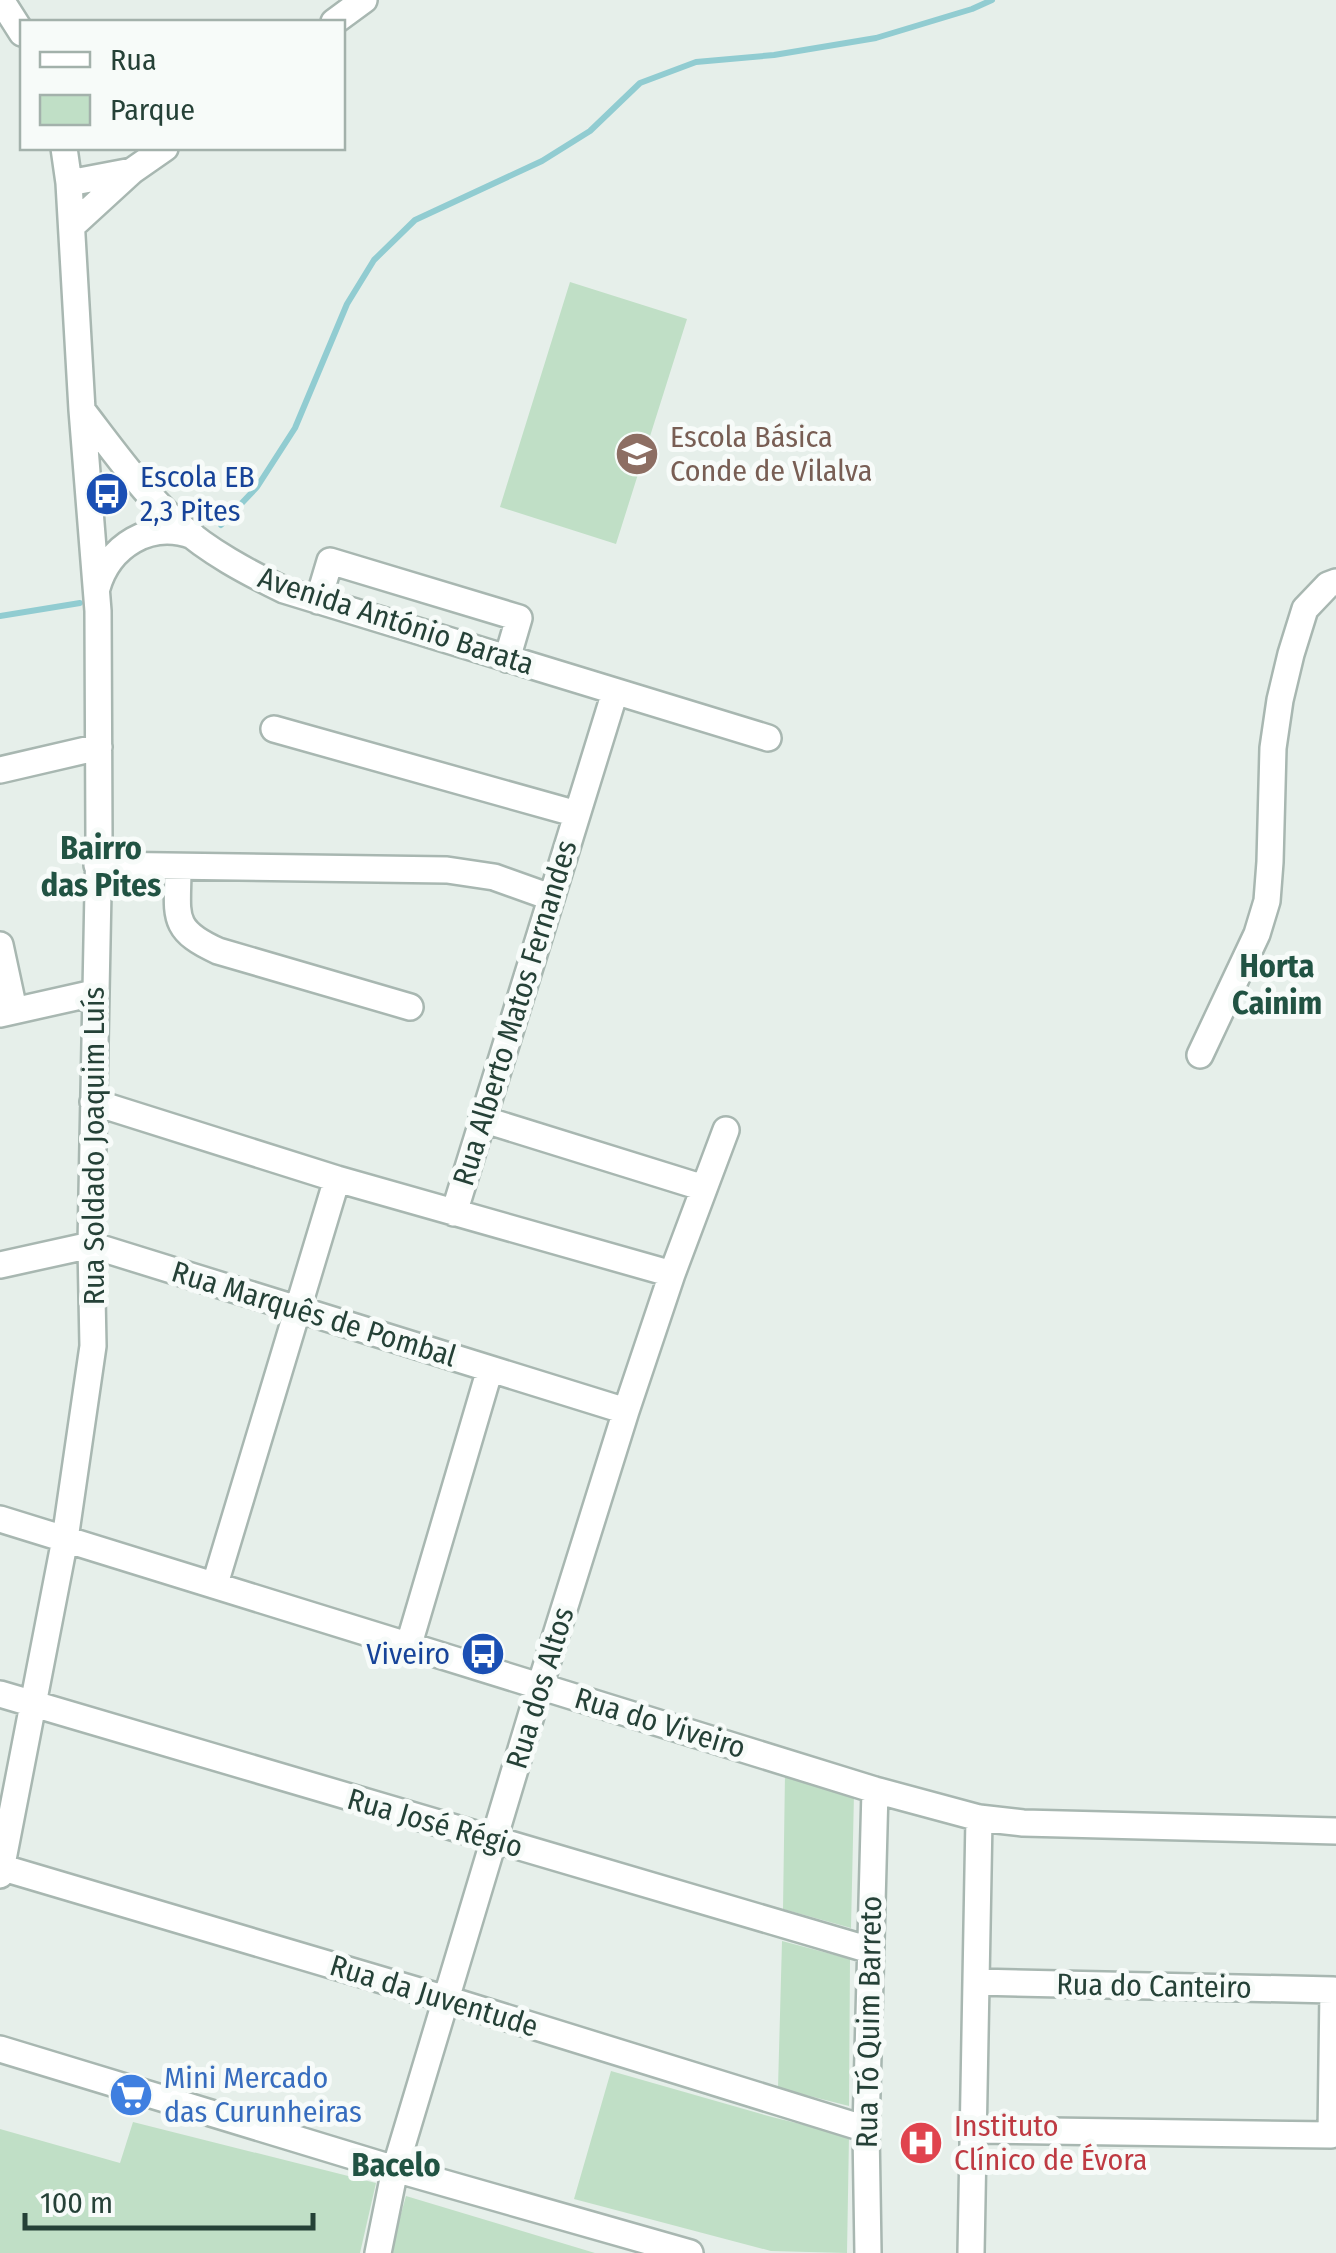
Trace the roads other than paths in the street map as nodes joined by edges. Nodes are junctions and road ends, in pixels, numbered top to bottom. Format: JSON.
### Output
{"nodes":[{"id":1,"x":1,"y":0,"type":"edge"},
{"id":2,"x":364,"y":0,"type":"edge"},
{"id":3,"x":337,"y":20,"type":"edge"},
{"id":4,"x":20,"y":30,"type":"edge"},
{"id":5,"x":64,"y":150,"type":"edge"},
{"id":6,"x":162,"y":150,"type":"edge"},
{"id":7,"x":132,"y":171,"type":"junction"},
{"id":8,"x":69,"y":183,"type":"junction"},
{"id":9,"x":72,"y":226,"type":"junction"},
{"id":10,"x":82,"y":410,"type":"junction"},
{"id":11,"x":193,"y":536,"type":"junction"},
{"id":12,"x":1336,"y":582,"type":"edge"},
{"id":13,"x":97,"y":588,"type":"junction"},
{"id":14,"x":318,"y":601,"type":"junction"},
{"id":15,"x":507,"y":659,"type":"junction"},
{"id":16,"x":615,"y":692,"type":"junction"},
{"id":17,"x":274,"y":728,"type":"dead end"},
{"id":18,"x":768,"y":738,"type":"dead end"},
{"id":19,"x":99,"y":747,"type":"junction"},
{"id":20,"x":0,"y":770,"type":"edge"},
{"id":21,"x":577,"y":814,"type":"junction"},
{"id":22,"x":96,"y":864,"type":"junction"},
{"id":23,"x":178,"y":867,"type":"junction"},
{"id":24,"x":550,"y":897,"type":"junction"},
{"id":25,"x":0,"y":945,"type":"edge"},
{"id":26,"x":94,"y":993,"type":"junction"},
{"id":27,"x":410,"y":1006,"type":"dead end"},
{"id":28,"x":7,"y":1012,"type":"edge"},
{"id":29,"x":1200,"y":1055,"type":"dead end"},
{"id":30,"x":93,"y":1102,"type":"junction"},
{"id":31,"x":482,"y":1119,"type":"junction"},
{"id":32,"x":726,"y":1130,"type":"dead end"},
{"id":33,"x":338,"y":1179,"type":"junction"},
{"id":34,"x":704,"y":1188,"type":"junction"},
{"id":35,"x":454,"y":1213,"type":"junction"},
{"id":36,"x":92,"y":1244,"type":"junction"},
{"id":37,"x":0,"y":1266,"type":"edge"},
{"id":38,"x":672,"y":1274,"type":"junction"},
{"id":39,"x":298,"y":1309,"type":"junction"},
{"id":40,"x":490,"y":1369,"type":"junction"},
{"id":41,"x":626,"y":1412,"type":"junction"},
{"id":42,"x":0,"y":1519,"type":"edge"},
{"id":43,"x":65,"y":1539,"type":"junction"},
{"id":44,"x":215,"y":1584,"type":"junction"},
{"id":45,"x":409,"y":1644,"type":"junction"},
{"id":46,"x":540,"y":1686,"type":"junction"},
{"id":47,"x":0,"y":1694,"type":"edge"},
{"id":48,"x":33,"y":1704,"type":"junction"},
{"id":49,"x":875,"y":1790,"type":"junction"},
{"id":50,"x":979,"y":1818,"type":"junction"},
{"id":51,"x":1336,"y":1831,"type":"edge"},
{"id":52,"x":494,"y":1840,"type":"junction"},
{"id":53,"x":0,"y":1870,"type":"edge"},
{"id":54,"x":870,"y":1950,"type":"junction"},
{"id":55,"x":976,"y":1982,"type":"junction"},
{"id":56,"x":446,"y":1999,"type":"junction"},
{"id":57,"x":0,"y":2049,"type":"edge"},
{"id":58,"x":866,"y":2129,"type":"junction"},
{"id":59,"x":974,"y":2130,"type":"junction"},
{"id":60,"x":395,"y":2169,"type":"junction"},
{"id":61,"x":378,"y":2253,"type":"edge"},
{"id":62,"x":690,"y":2253,"type":"edge"},
{"id":63,"x":868,"y":2253,"type":"edge"},
{"id":64,"x":972,"y":2253,"type":"edge"}],
"edges":[{"from":1,"to":4,"type":"street"},
{"from":2,"to":3,"type":"street"},
{"from":5,"to":8,"type":"street","name":"Rua Soldado Joaquim Luís"},
{"from":6,"to":7,"type":"street"},
{"from":7,"to":8,"type":"street"},
{"from":7,"to":9,"type":"street"},
{"from":8,"to":9,"type":"street","name":"Rua Soldado Joaquim Luís"},
{"from":9,"to":10,"type":"street","name":"Rua Soldado Joaquim Luís"},
{"from":10,"to":11,"type":"street","name":"Avenida António Barata"},
{"from":10,"to":13,"type":"street","name":"Rua Soldado Joaquim Luís"},
{"from":11,"to":13,"type":"street"},
{"from":11,"to":14,"type":"street","name":"Avenida António Barata"},
{"from":12,"to":29,"type":"street"},
{"from":13,"to":19,"type":"street","name":"Rua Soldado Joaquim Luís"},
{"from":14,"to":15,"type":"street","name":"Avenida António Barata"},
{"from":14,"to":15,"type":"street"},
{"from":15,"to":16,"type":"street","name":"Avenida António Barata"},
{"from":16,"to":18,"type":"street","name":"Avenida António Barata"},
{"from":16,"to":21,"type":"street","name":"Rua Alberto Matos Fernandes"},
{"from":17,"to":21,"type":"street"},
{"from":19,"to":20,"type":"street"},
{"from":19,"to":22,"type":"street","name":"Rua Soldado Joaquim Luís"},
{"from":21,"to":24,"type":"street","name":"Rua Alberto Matos Fernandes"},
{"from":22,"to":23,"type":"street"},
{"from":22,"to":26,"type":"street","name":"Rua Soldado Joaquim Luís"},
{"from":23,"to":24,"type":"street"},
{"from":23,"to":27,"type":"street"},
{"from":24,"to":31,"type":"street","name":"Rua Alberto Matos Fernandes"},
{"from":25,"to":28,"type":"street"},
{"from":26,"to":28,"type":"street"},
{"from":26,"to":30,"type":"street","name":"Rua Soldado Joaquim Luís"},
{"from":30,"to":33,"type":"street"},
{"from":30,"to":36,"type":"street","name":"Rua Soldado Joaquim Luís"},
{"from":31,"to":34,"type":"street"},
{"from":31,"to":35,"type":"street","name":"Rua Alberto Matos Fernandes"},
{"from":32,"to":34,"type":"street","name":"Rua dos Altos"},
{"from":33,"to":35,"type":"street"},
{"from":33,"to":39,"type":"street"},
{"from":34,"to":38,"type":"street","name":"Rua dos Altos"},
{"from":35,"to":38,"type":"street"},
{"from":36,"to":37,"type":"street"},
{"from":36,"to":39,"type":"street","name":"Rua Marquês de Pombal"},
{"from":36,"to":43,"type":"street","name":"Rua Soldado Joaquim Luís"},
{"from":38,"to":41,"type":"street","name":"Rua dos Altos"},
{"from":39,"to":40,"type":"street","name":"Rua Marquês de Pombal"},
{"from":39,"to":44,"type":"street"},
{"from":40,"to":41,"type":"street","name":"Rua Marquês de Pombal"},
{"from":40,"to":45,"type":"street"},
{"from":41,"to":46,"type":"street","name":"Rua dos Altos"},
{"from":42,"to":43,"type":"street","name":"Rua do Viveiro"},
{"from":43,"to":44,"type":"street","name":"Rua do Viveiro"},
{"from":43,"to":48,"type":"street","name":"Rua Soldado Joaquim Luís"},
{"from":44,"to":45,"type":"street","name":"Rua do Viveiro"},
{"from":45,"to":46,"type":"street","name":"Rua do Viveiro"},
{"from":46,"to":49,"type":"street","name":"Rua do Viveiro"},
{"from":46,"to":52,"type":"street","name":"Rua dos Altos"},
{"from":47,"to":48,"type":"street","name":"Rua José Régio"},
{"from":48,"to":52,"type":"street","name":"Rua José Régio"},
{"from":48,"to":53,"type":"street","name":"Rua Soldado Joaquim Luís"},
{"from":49,"to":50,"type":"street","name":"Rua do Viveiro"},
{"from":49,"to":54,"type":"street","name":"Rua Tó Quim Barreto"},
{"from":50,"to":51,"type":"street","name":"Rua do Viveiro"},
{"from":50,"to":55,"type":"street"},
{"from":52,"to":54,"type":"street","name":"Rua José Régio"},
{"from":52,"to":56,"type":"street","name":"Rua dos Altos"},
{"from":53,"to":56,"type":"street","name":"Rua da Juventude"},
{"from":54,"to":58,"type":"street","name":"Rua Tó Quim Barreto"},
{"from":55,"to":59,"type":"street"},
{"from":55,"to":59,"type":"street","name":"Rua do Canteiro"},
{"from":56,"to":58,"type":"street","name":"Rua da Juventude"},
{"from":56,"to":60,"type":"street","name":"Rua dos Altos"},
{"from":57,"to":60,"type":"street"},
{"from":58,"to":63,"type":"street","name":"Rua Tó Quim Barreto"},
{"from":59,"to":64,"type":"street"},
{"from":60,"to":61,"type":"street","name":"Rua dos Altos"},
{"from":60,"to":62,"type":"street"}]}
